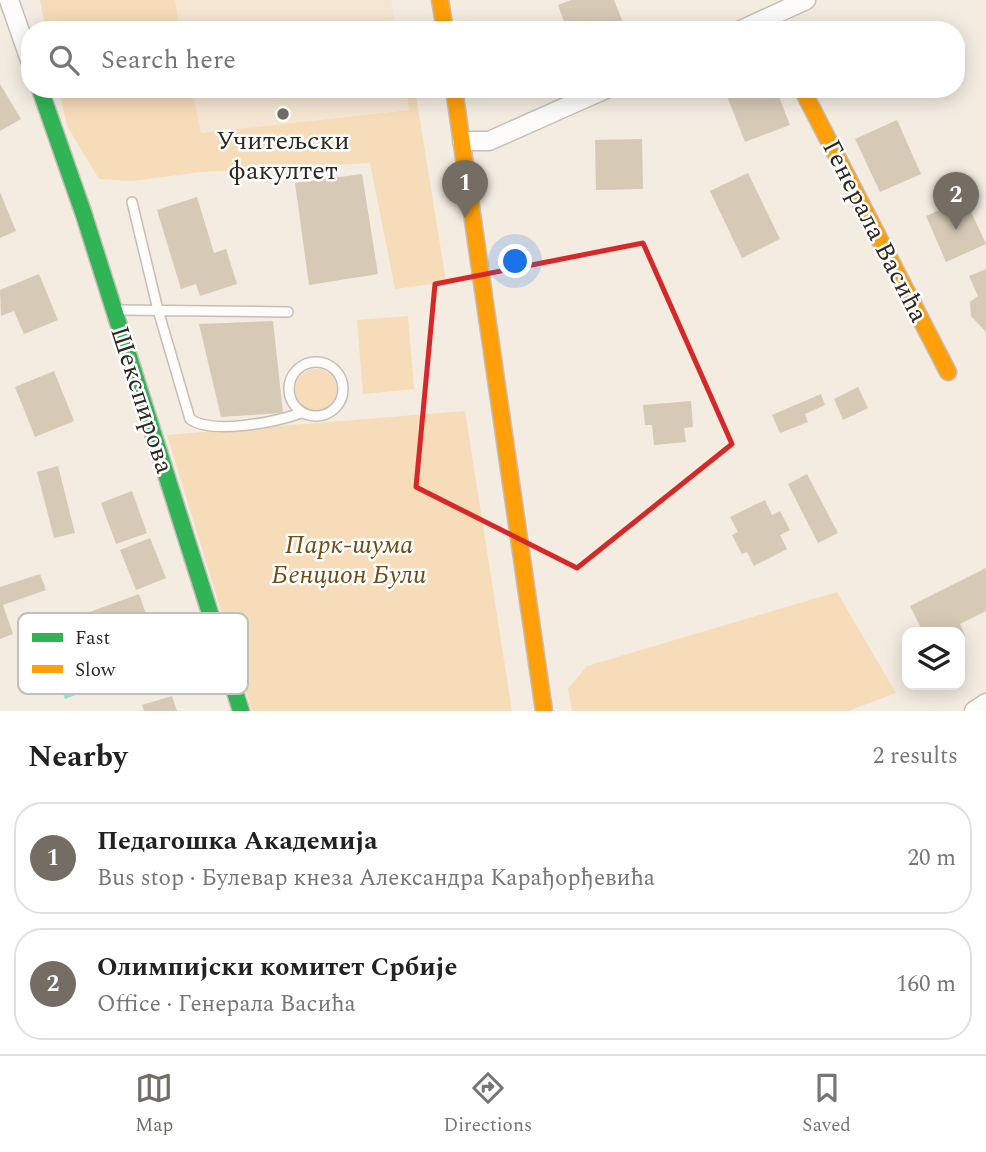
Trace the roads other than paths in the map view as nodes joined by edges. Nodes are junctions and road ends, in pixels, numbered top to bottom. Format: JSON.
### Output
{"nodes":[{"id":1,"x":9,"y":0,"type":"edge"},
{"id":2,"x":440,"y":0,"type":"edge"},
{"id":3,"x":806,"y":0,"type":"edge"},
{"id":4,"x":443,"y":21,"type":"edge"},
{"id":5,"x":773,"y":21,"type":"edge"},
{"id":6,"x":21,"y":34,"type":"edge"},
{"id":7,"x":43,"y":98,"type":"edge"},
{"id":8,"x":455,"y":98,"type":"edge"},
{"id":9,"x":586,"y":98,"type":"edge"},
{"id":10,"x":807,"y":98,"type":"edge"},
{"id":11,"x":462,"y":141,"type":"junction"},
{"id":12,"x":132,"y":202,"type":"dead end"},
{"id":13,"x":113,"y":310,"type":"junction"},
{"id":14,"x":158,"y":310,"type":"junction"},
{"id":15,"x":288,"y":312,"type":"dead end"},
{"id":16,"x":948,"y":372,"type":"dead end"},
{"id":17,"x":301,"y":413,"type":"junction"},
{"id":18,"x":210,"y":613,"type":"edge"},
{"id":19,"x":236,"y":694,"type":"edge"},
{"id":20,"x":986,"y":703,"type":"edge"},
{"id":21,"x":241,"y":711,"type":"edge"},
{"id":22,"x":544,"y":711,"type":"edge"},
{"id":23,"x":974,"y":711,"type":"edge"}],
"edges":[{"from":1,"to":6,"type":"street"},
{"from":2,"to":4,"type":"street"},
{"from":3,"to":5,"type":"street"},
{"from":7,"to":13,"type":"street","name":"Шекспирова"},
{"from":8,"to":11,"type":"street"},
{"from":9,"to":11,"type":"street"},
{"from":10,"to":16,"type":"street","name":"Генерала Васића"},
{"from":11,"to":22,"type":"street"},
{"from":12,"to":14,"type":"lane"},
{"from":13,"to":14,"type":"lane"},
{"from":13,"to":18,"type":"street","name":"Шекспирова"},
{"from":14,"to":15,"type":"lane"},
{"from":14,"to":17,"type":"lane"},
{"from":17,"to":17,"type":"lane"},
{"from":19,"to":21,"type":"street","name":"Шекспирова"},
{"from":20,"to":23,"type":"street"}]}
